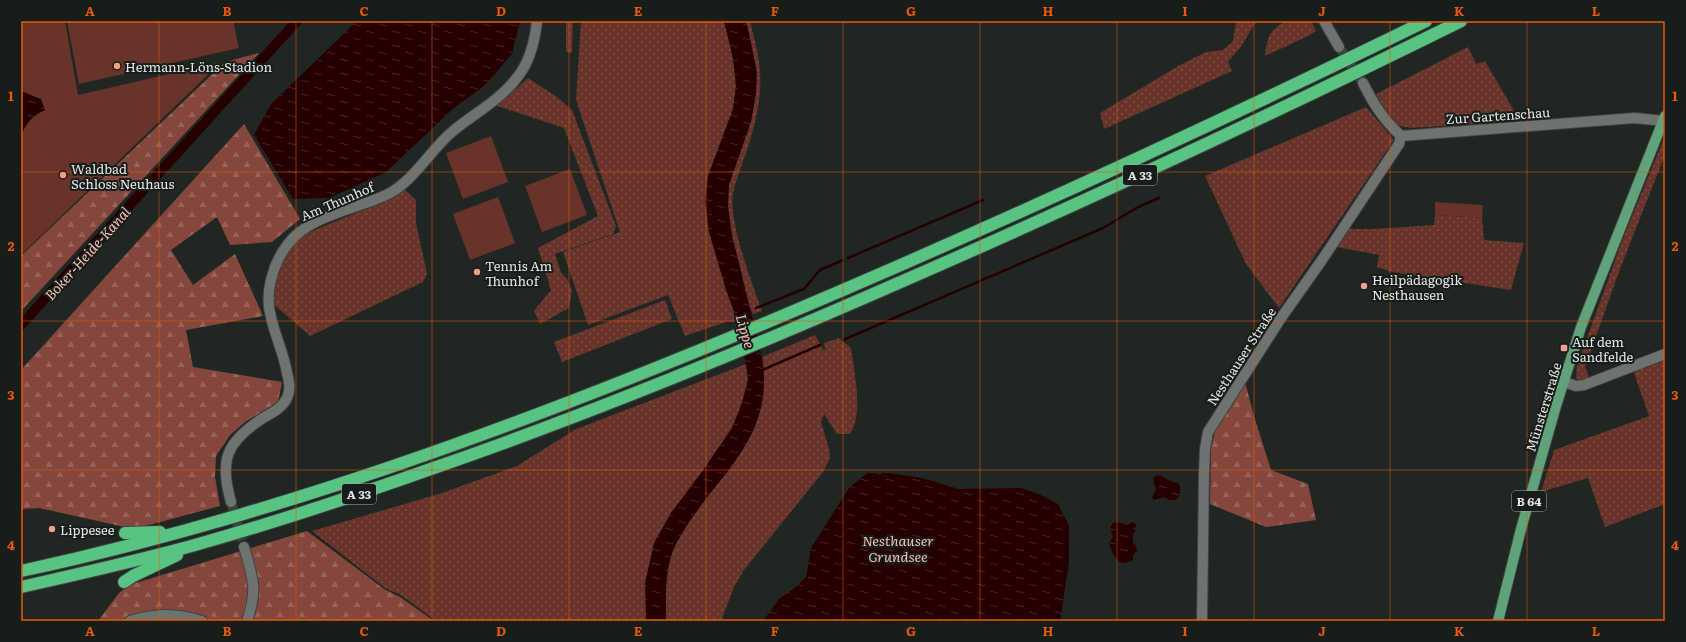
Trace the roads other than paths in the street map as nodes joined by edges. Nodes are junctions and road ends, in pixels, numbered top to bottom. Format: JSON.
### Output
{"nodes":[{"id":1,"x":537,"y":21,"type":"edge"},
{"id":2,"x":1324,"y":21,"type":"edge"},
{"id":3,"x":1426,"y":21,"type":"edge"},
{"id":4,"x":1461,"y":21,"type":"edge"},
{"id":5,"x":1339,"y":47,"type":"tunnel mouth"},
{"id":6,"x":1363,"y":83,"type":"tunnel mouth"},
{"id":7,"x":1664,"y":120,"type":"edge"},
{"id":8,"x":1401,"y":136,"type":"junction"},
{"id":9,"x":1665,"y":354,"type":"edge"},
{"id":10,"x":1564,"y":382,"type":"junction"},
{"id":11,"x":231,"y":502,"type":"tunnel mouth"},
{"id":12,"x":191,"y":529,"type":"junction"},
{"id":13,"x":125,"y":533,"type":"dead end"},
{"id":14,"x":200,"y":544,"type":"junction"},
{"id":15,"x":244,"y":547,"type":"tunnel mouth"},
{"id":16,"x":21,"y":571,"type":"edge"},
{"id":17,"x":124,"y":582,"type":"dead end"},
{"id":18,"x":21,"y":587,"type":"edge"},
{"id":19,"x":130,"y":621,"type":"edge"},
{"id":20,"x":202,"y":621,"type":"edge"},
{"id":21,"x":247,"y":621,"type":"edge"},
{"id":22,"x":1202,"y":621,"type":"edge"},
{"id":23,"x":1498,"y":621,"type":"edge"}],
"edges":[{"from":1,"to":11,"type":"street","name":"Am Thunhof"},
{"from":2,"to":5,"type":"street"},
{"from":3,"to":12,"type":"highway","number":"A 33"},
{"from":4,"to":14,"type":"highway","number":"A 33"},
{"from":6,"to":8,"type":"street"},
{"from":7,"to":8,"type":"street","name":"Zur Gartenschau"},
{"from":7,"to":10,"type":"main road","name":"Münsterstraße","number":"B 64"},
{"from":8,"to":22,"type":"street","name":"Nesthauser Straße"},
{"from":9,"to":10,"type":"street"},
{"from":10,"to":23,"type":"main road","name":"Münsterstraße","number":"B 64"},
{"from":12,"to":13,"type":"highway"},
{"from":12,"to":16,"type":"highway","number":"A 33"},
{"from":14,"to":17,"type":"highway"},
{"from":14,"to":18,"type":"highway","number":"A 33"},
{"from":15,"to":21,"type":"street"},
{"from":19,"to":20,"type":"street"}]}
